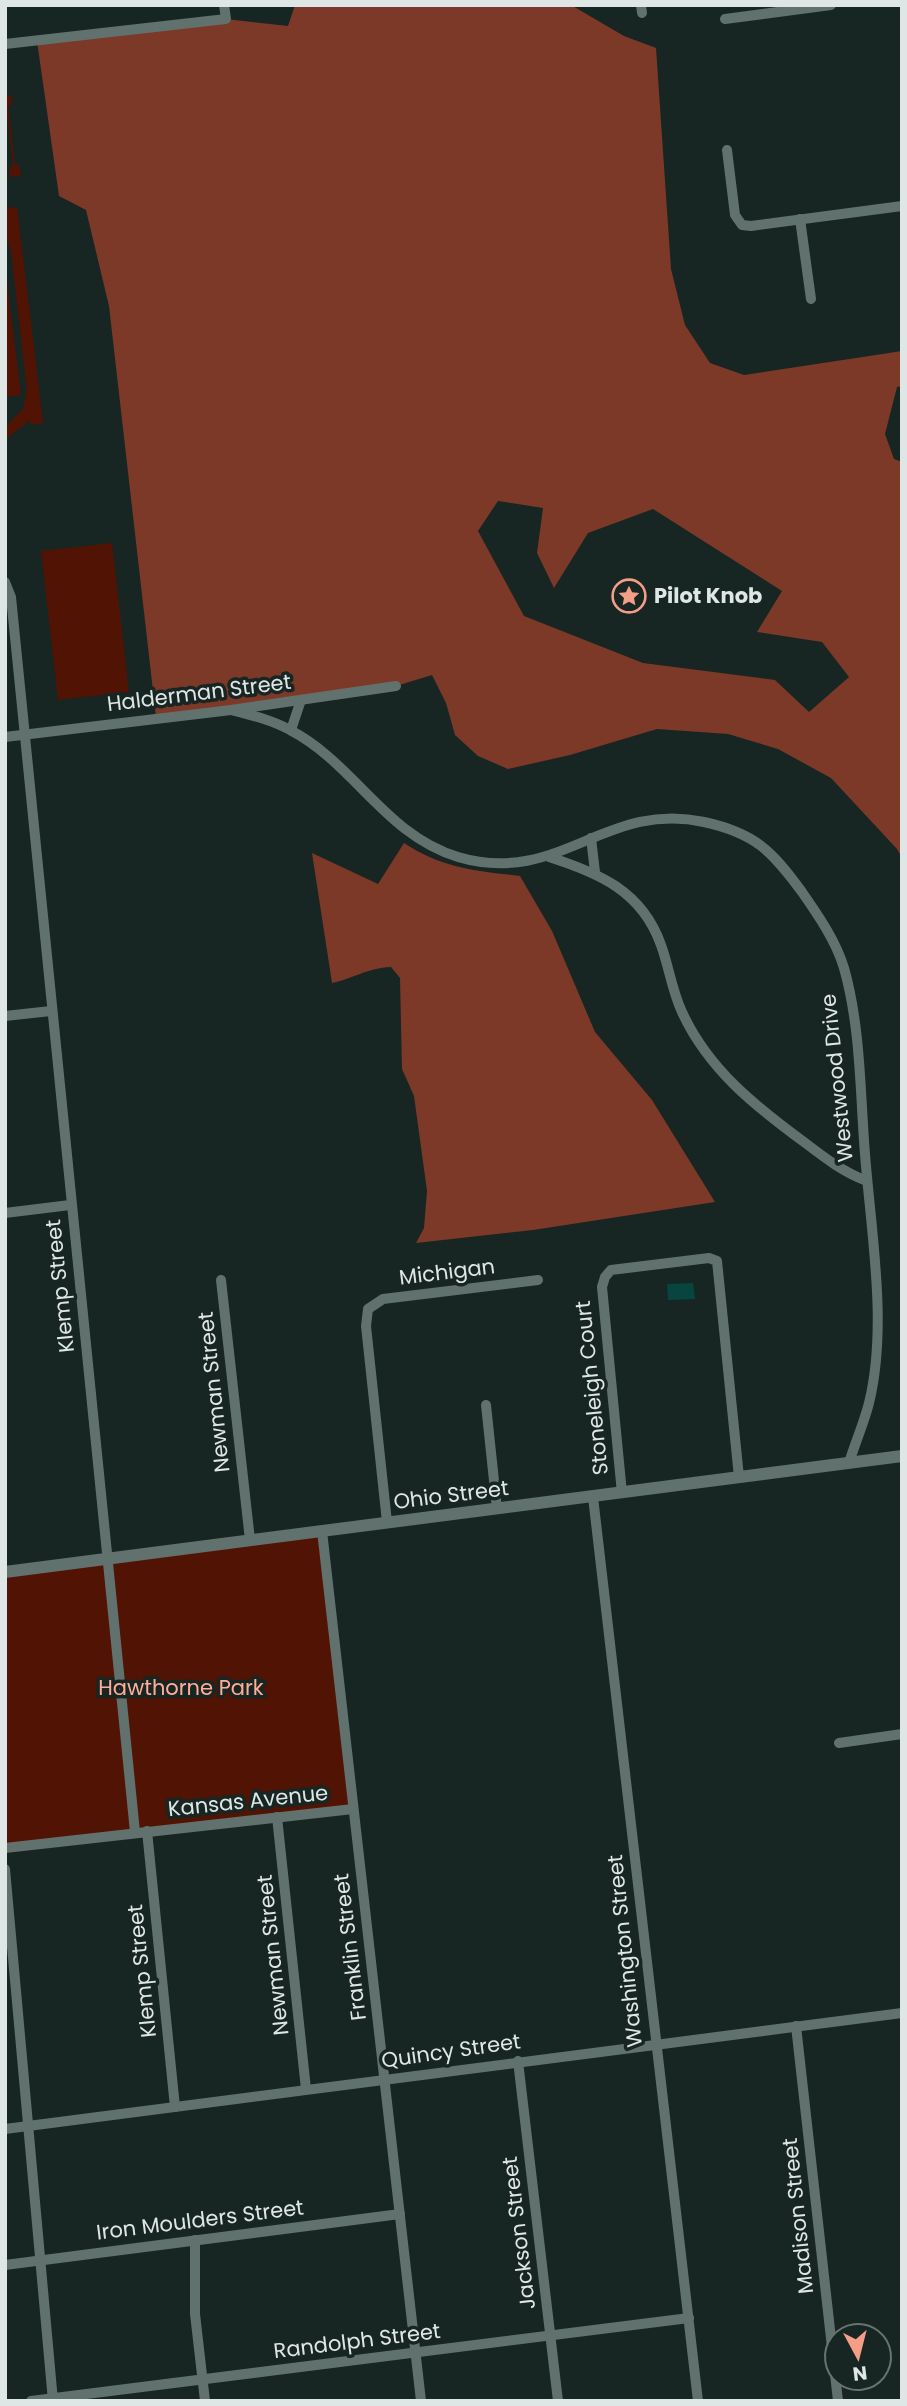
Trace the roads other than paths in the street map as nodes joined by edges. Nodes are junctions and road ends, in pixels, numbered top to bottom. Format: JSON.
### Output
{"nodes":[{"id":1,"x":223,"y":5,"type":"edge"},
{"id":2,"x":831,"y":5,"type":"edge"},
{"id":3,"x":725,"y":19,"type":"dead end"},
{"id":4,"x":5,"y":44,"type":"edge"},
{"id":5,"x":727,"y":150,"type":"dead end"},
{"id":6,"x":902,"y":206,"type":"edge"},
{"id":7,"x":800,"y":219,"type":"junction"},
{"id":8,"x":811,"y":299,"type":"dead end"},
{"id":9,"x":5,"y":582,"type":"edge"},
{"id":10,"x":396,"y":685,"type":"dead end"},
{"id":11,"x":301,"y":700,"type":"junction"},
{"id":12,"x":231,"y":710,"type":"junction"},
{"id":13,"x":291,"y":730,"type":"junction"},
{"id":14,"x":26,"y":734,"type":"junction"},
{"id":15,"x":5,"y":737,"type":"edge"},
{"id":16,"x":591,"y":838,"type":"junction"},
{"id":17,"x":549,"y":857,"type":"junction"},
{"id":18,"x":595,"y":872,"type":"junction"},
{"id":19,"x":51,"y":1011,"type":"junction"},
{"id":20,"x":5,"y":1016,"type":"edge"},
{"id":21,"x":867,"y":1181,"type":"junction"},
{"id":22,"x":70,"y":1205,"type":"junction"},
{"id":23,"x":5,"y":1213,"type":"edge"},
{"id":24,"x":221,"y":1280,"type":"dead end"},
{"id":25,"x":538,"y":1280,"type":"dead end"},
{"id":26,"x":486,"y":1405,"type":"dead end"},
{"id":27,"x":902,"y":1456,"type":"edge"},
{"id":28,"x":849,"y":1463,"type":"junction"},
{"id":29,"x":739,"y":1477,"type":"junction"},
{"id":30,"x":622,"y":1493,"type":"junction"},
{"id":31,"x":593,"y":1497,"type":"junction"},
{"id":32,"x":497,"y":1509,"type":"junction"},
{"id":33,"x":387,"y":1522,"type":"junction"},
{"id":34,"x":322,"y":1531,"type":"junction"},
{"id":35,"x":250,"y":1540,"type":"junction"},
{"id":36,"x":106,"y":1559,"type":"junction"},
{"id":37,"x":5,"y":1572,"type":"edge"},
{"id":38,"x":902,"y":1734,"type":"edge"},
{"id":39,"x":839,"y":1743,"type":"dead end"},
{"id":40,"x":353,"y":1809,"type":"junction"},
{"id":41,"x":277,"y":1817,"type":"junction"},
{"id":42,"x":147,"y":1831,"type":"junction"},
{"id":43,"x":135,"y":1832,"type":"junction"},
{"id":44,"x":5,"y":1848,"type":"edge"},
{"id":45,"x":5,"y":1870,"type":"edge"},
{"id":46,"x":902,"y":2013,"type":"edge"},
{"id":47,"x":796,"y":2026,"type":"junction"},
{"id":48,"x":655,"y":2044,"type":"junction"},
{"id":49,"x":518,"y":2061,"type":"junction"},
{"id":50,"x":384,"y":2080,"type":"junction"},
{"id":51,"x":306,"y":2089,"type":"junction"},
{"id":52,"x":175,"y":2107,"type":"junction"},
{"id":53,"x":29,"y":2126,"type":"junction"},
{"id":54,"x":5,"y":2129,"type":"edge"},
{"id":55,"x":400,"y":2214,"type":"junction"},
{"id":56,"x":195,"y":2240,"type":"junction"},
{"id":57,"x":43,"y":2260,"type":"junction"},
{"id":58,"x":5,"y":2265,"type":"edge"},
{"id":59,"x":689,"y":2318,"type":"junction"},
{"id":60,"x":550,"y":2336,"type":"junction"},
{"id":61,"x":414,"y":2352,"type":"junction"},
{"id":62,"x":203,"y":2380,"type":"junction"},
{"id":63,"x":53,"y":2399,"type":"edge"},
{"id":64,"x":31,"y":2401,"type":"edge"},
{"id":65,"x":205,"y":2401,"type":"edge"},
{"id":66,"x":421,"y":2401,"type":"edge"},
{"id":67,"x":558,"y":2401,"type":"edge"},
{"id":68,"x":698,"y":2401,"type":"edge"},
{"id":69,"x":838,"y":2401,"type":"edge"}],
"edges":[{"from":1,"to":4,"type":"street"},
{"from":2,"to":3,"type":"street"},
{"from":5,"to":7,"type":"street"},
{"from":6,"to":7,"type":"street"},
{"from":7,"to":8,"type":"street"},
{"from":9,"to":14,"type":"street","name":"Klemp Street"},
{"from":10,"to":11,"type":"street","name":"Halderman Street"},
{"from":11,"to":12,"type":"street","name":"Halderman Street"},
{"from":11,"to":13,"type":"street"},
{"from":12,"to":13,"type":"street","name":"Westwood Drive"},
{"from":12,"to":14,"type":"street","name":"Halderman Street"},
{"from":13,"to":17,"type":"street","name":"Westwood Drive"},
{"from":14,"to":15,"type":"street","name":"Halderman Street"},
{"from":14,"to":19,"type":"street","name":"Klemp Street"},
{"from":16,"to":17,"type":"street","name":"Westwood Drive"},
{"from":16,"to":18,"type":"street"},
{"from":16,"to":21,"type":"street","name":"Westwood Drive"},
{"from":17,"to":18,"type":"street"},
{"from":18,"to":21,"type":"street"},
{"from":19,"to":20,"type":"street"},
{"from":19,"to":22,"type":"street","name":"Klemp Street"},
{"from":21,"to":28,"type":"street","name":"Westwood Drive"},
{"from":22,"to":23,"type":"street"},
{"from":22,"to":36,"type":"street","name":"Klemp Street"},
{"from":24,"to":35,"type":"street","name":"Newman Street"},
{"from":25,"to":33,"type":"street","name":"Michigan"},
{"from":26,"to":32,"type":"street"},
{"from":27,"to":28,"type":"street","name":"Ohio Street"},
{"from":28,"to":29,"type":"street","name":"Ohio Street"},
{"from":29,"to":30,"type":"street","name":"Ohio Street"},
{"from":29,"to":30,"type":"street","name":"Stoneleigh Court"},
{"from":30,"to":31,"type":"street","name":"Ohio Street"},
{"from":31,"to":32,"type":"street","name":"Ohio Street"},
{"from":31,"to":48,"type":"street","name":"Washington Street"},
{"from":32,"to":33,"type":"street","name":"Ohio Street"},
{"from":33,"to":34,"type":"street","name":"Ohio Street"},
{"from":34,"to":35,"type":"street","name":"Ohio Street"},
{"from":34,"to":40,"type":"street","name":"Franklin Street"},
{"from":35,"to":36,"type":"street","name":"Ohio Street"},
{"from":36,"to":37,"type":"street","name":"Ohio Street"},
{"from":36,"to":43,"type":"street","name":"Klemp Street"},
{"from":38,"to":39,"type":"street"},
{"from":40,"to":41,"type":"street","name":"Kansas Avenue"},
{"from":40,"to":50,"type":"street","name":"Franklin Street"},
{"from":41,"to":42,"type":"street","name":"Kansas Avenue"},
{"from":41,"to":51,"type":"street","name":"Newman Street"},
{"from":42,"to":43,"type":"street","name":"Kansas Avenue"},
{"from":42,"to":52,"type":"street","name":"Klemp Street"},
{"from":43,"to":44,"type":"street"},
{"from":45,"to":53,"type":"street"},
{"from":46,"to":47,"type":"street","name":"Quincy Street"},
{"from":47,"to":48,"type":"street","name":"Quincy Street"},
{"from":47,"to":69,"type":"street","name":"Madison Street"},
{"from":48,"to":49,"type":"street","name":"Quincy Street"},
{"from":48,"to":59,"type":"street","name":"Washington Street"},
{"from":49,"to":50,"type":"street","name":"Quincy Street"},
{"from":49,"to":60,"type":"street","name":"Jackson Street"},
{"from":50,"to":51,"type":"street","name":"Quincy Street"},
{"from":50,"to":55,"type":"street","name":"Franklin Street"},
{"from":51,"to":52,"type":"street","name":"Quincy Street"},
{"from":52,"to":53,"type":"street","name":"Quincy Street"},
{"from":53,"to":54,"type":"street","name":"Quincy Street"},
{"from":53,"to":57,"type":"street"},
{"from":55,"to":56,"type":"street","name":"Iron Moulders Street"},
{"from":55,"to":61,"type":"street","name":"Franklin Street"},
{"from":56,"to":57,"type":"street","name":"Iron Moulders Street"},
{"from":56,"to":62,"type":"street"},
{"from":57,"to":58,"type":"street","name":"Iron Moulders Street"},
{"from":57,"to":63,"type":"street"},
{"from":59,"to":60,"type":"street","name":"Randolph Street"},
{"from":59,"to":68,"type":"street","name":"Washington Street"},
{"from":60,"to":61,"type":"street","name":"Randolph Street"},
{"from":60,"to":67,"type":"street","name":"Jackson Street"},
{"from":61,"to":62,"type":"street","name":"Randolph Street"},
{"from":61,"to":66,"type":"street","name":"Franklin Street"},
{"from":62,"to":63,"type":"street","name":"Randolph Street"},
{"from":62,"to":65,"type":"street"},
{"from":63,"to":64,"type":"street","name":"Randolph Street"}]}
